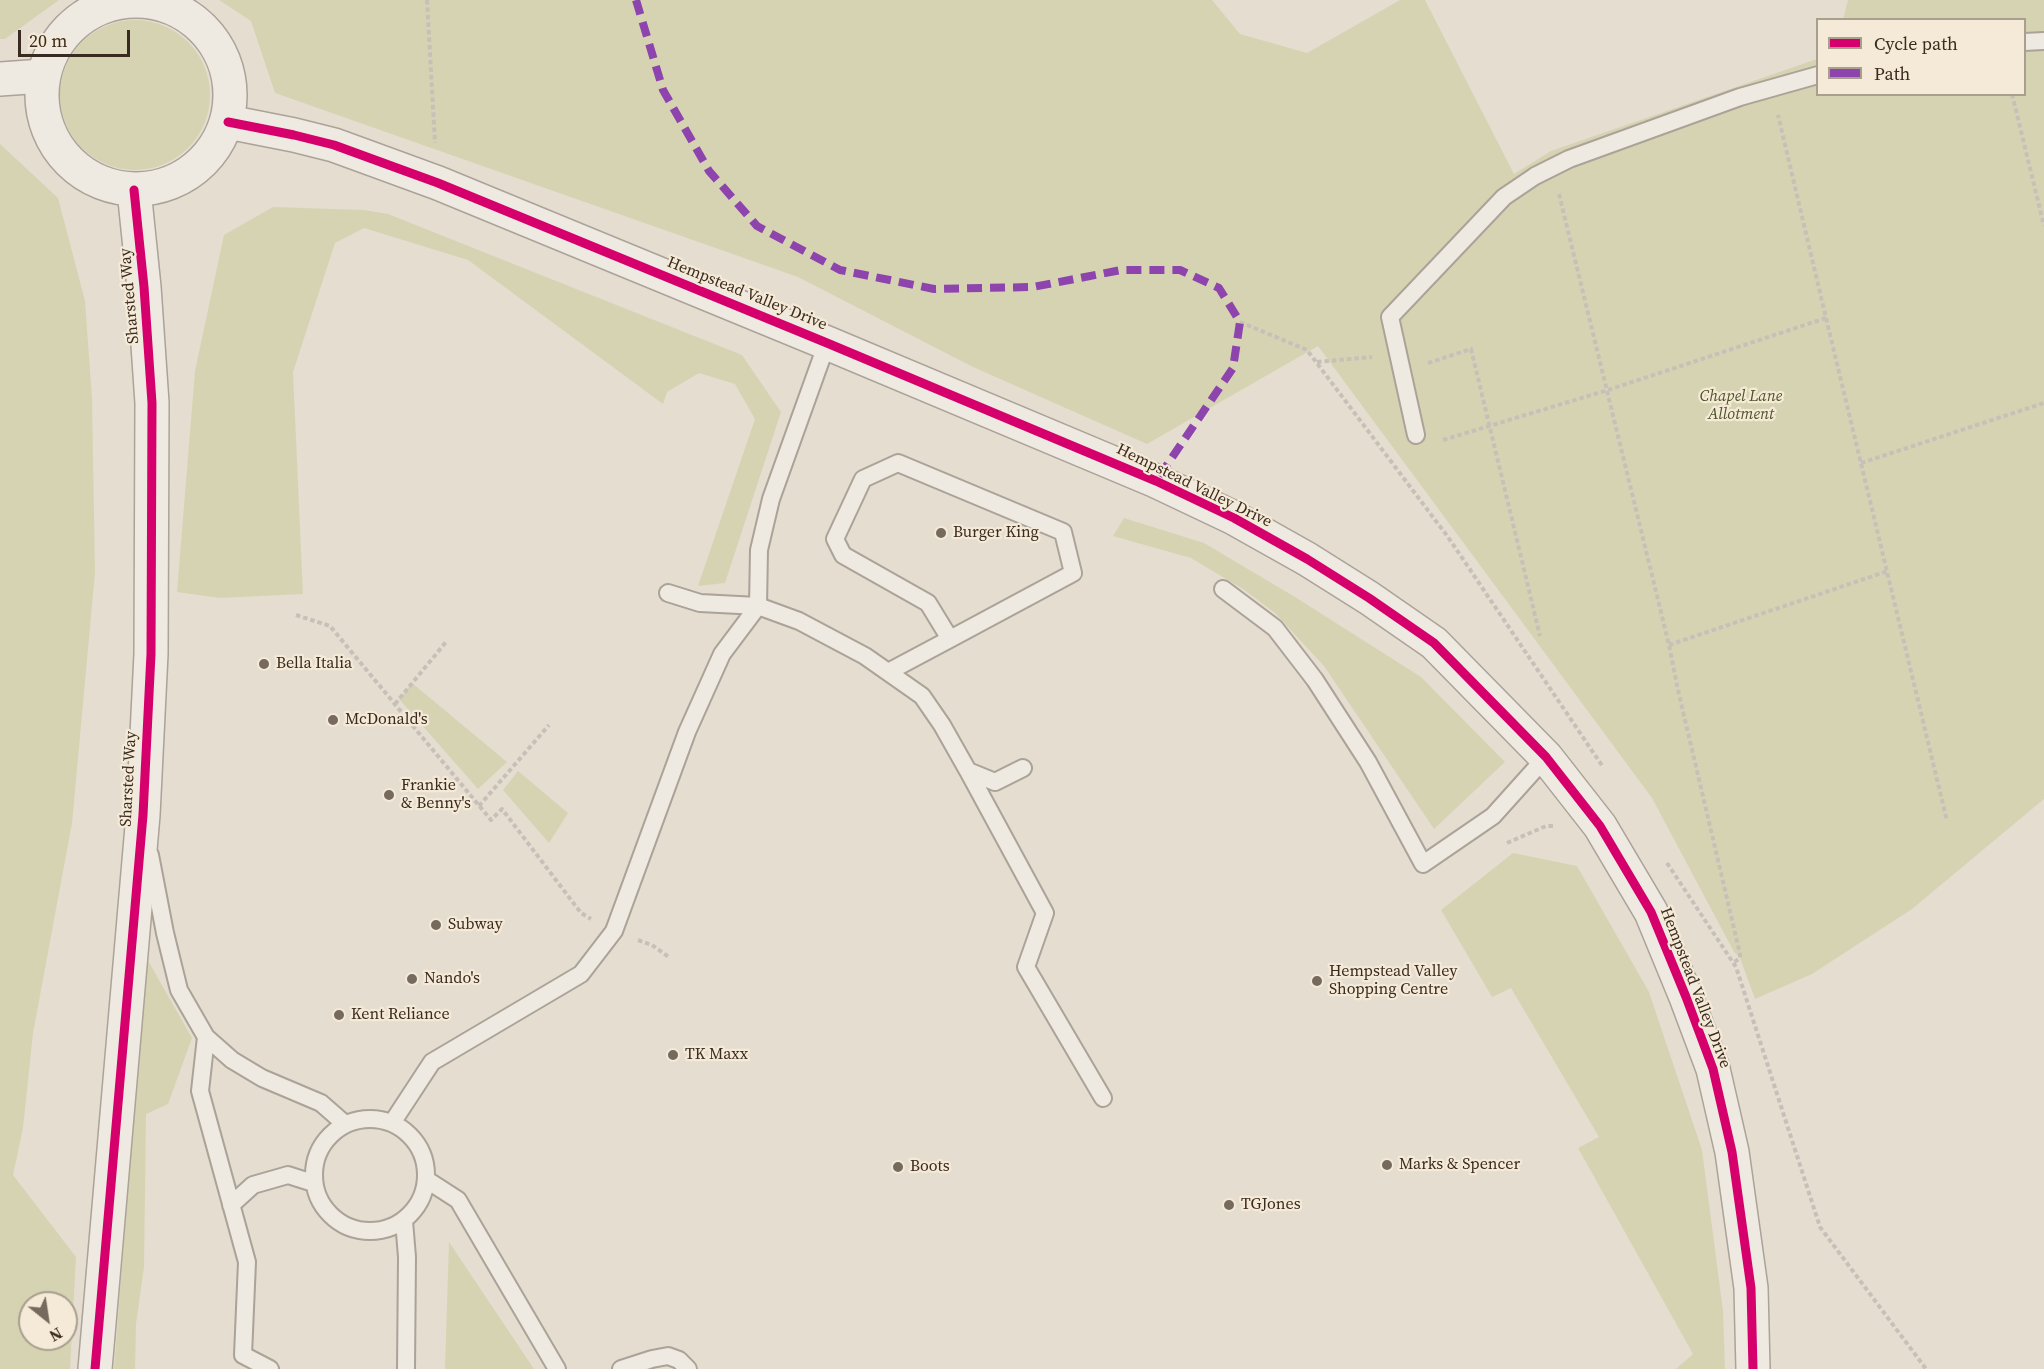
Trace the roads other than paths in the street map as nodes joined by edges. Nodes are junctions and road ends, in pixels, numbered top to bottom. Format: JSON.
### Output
{"nodes":[{"id":1,"x":2044,"y":41,"type":"edge"},
{"id":2,"x":2026,"y":42,"type":"edge"},
{"id":3,"x":43,"y":76,"type":"junction"},
{"id":4,"x":1816,"y":76,"type":"edge"},
{"id":5,"x":0,"y":79,"type":"edge"},
{"id":6,"x":228,"y":123,"type":"junction"},
{"id":7,"x":134,"y":190,"type":"junction"},
{"id":8,"x":827,"y":343,"type":"junction"},
{"id":9,"x":1416,"y":435,"type":"road end"},
{"id":10,"x":1223,"y":589,"type":"dead end"},
{"id":11,"x":668,"y":593,"type":"dead end"},
{"id":12,"x":758,"y":606,"type":"junction"},
{"id":13,"x":950,"y":639,"type":"junction"},
{"id":14,"x":888,"y":672,"type":"junction"},
{"id":15,"x":1546,"y":757,"type":"junction"},
{"id":16,"x":1023,"y":768,"type":"dead end"},
{"id":17,"x":968,"y":771,"type":"junction"},
{"id":18,"x":143,"y":815,"type":"junction"},
{"id":19,"x":206,"y":1037,"type":"junction"},
{"id":20,"x":1102,"y":1098,"type":"dead end"},
{"id":21,"x":392,"y":1123,"type":"junction"},
{"id":22,"x":345,"y":1124,"type":"junction"},
{"id":23,"x":427,"y":1180,"type":"junction"},
{"id":24,"x":314,"y":1183,"type":"junction"},
{"id":25,"x":231,"y":1205,"type":"junction"},
{"id":26,"x":404,"y":1221,"type":"junction"},
{"id":27,"x":95,"y":1369,"type":"edge"},
{"id":28,"x":270,"y":1369,"type":"edge"},
{"id":29,"x":406,"y":1369,"type":"edge"},
{"id":30,"x":557,"y":1369,"type":"edge"},
{"id":31,"x":621,"y":1369,"type":"edge"},
{"id":32,"x":688,"y":1369,"type":"edge"},
{"id":33,"x":1753,"y":1369,"type":"edge"}],
"edges":[{"from":1,"to":2,"type":"lane"},
{"from":3,"to":5,"type":"street"},
{"from":3,"to":6,"type":"street"},
{"from":3,"to":7,"type":"street"},
{"from":4,"to":9,"type":"lane"},
{"from":6,"to":7,"type":"street"},
{"from":6,"to":8,"type":"street","name":"Hempstead Valley Drive"},
{"from":7,"to":18,"type":"street","name":"Sharsted Way"},
{"from":8,"to":12,"type":"lane"},
{"from":8,"to":15,"type":"street","name":"Hempstead Valley Drive"},
{"from":10,"to":15,"type":"lane"},
{"from":11,"to":12,"type":"lane"},
{"from":12,"to":14,"type":"lane"},
{"from":12,"to":21,"type":"lane"},
{"from":13,"to":13,"type":"lane"},
{"from":13,"to":14,"type":"lane"},
{"from":14,"to":17,"type":"lane"},
{"from":15,"to":33,"type":"street","name":"Hempstead Valley Drive"},
{"from":16,"to":17,"type":"lane"},
{"from":17,"to":20,"type":"lane"},
{"from":18,"to":19,"type":"lane"},
{"from":18,"to":27,"type":"street","name":"Sharsted Way"},
{"from":19,"to":22,"type":"lane"},
{"from":19,"to":25,"type":"lane"},
{"from":21,"to":22,"type":"lane"},
{"from":21,"to":23,"type":"lane"},
{"from":22,"to":24,"type":"lane"},
{"from":23,"to":26,"type":"lane"},
{"from":23,"to":30,"type":"lane"},
{"from":24,"to":25,"type":"lane"},
{"from":24,"to":26,"type":"lane"},
{"from":25,"to":28,"type":"lane"},
{"from":26,"to":29,"type":"lane"},
{"from":31,"to":32,"type":"lane"}]}
